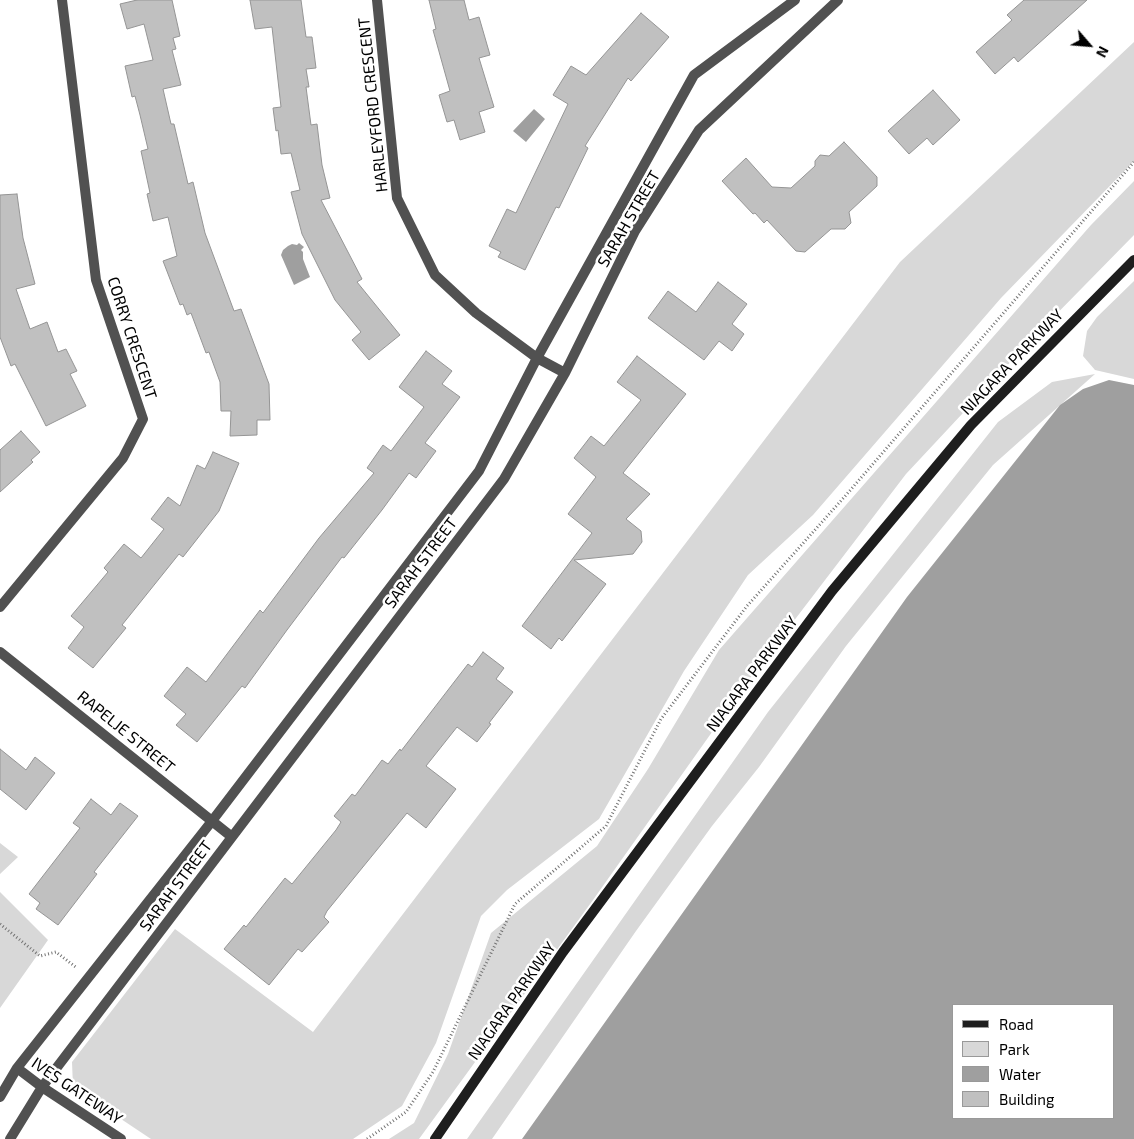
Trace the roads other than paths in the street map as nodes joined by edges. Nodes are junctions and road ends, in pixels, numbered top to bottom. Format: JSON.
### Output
{"nodes":[{"id":1,"x":62,"y":0,"type":"edge"},
{"id":2,"x":377,"y":0,"type":"edge"},
{"id":3,"x":795,"y":0,"type":"edge"},
{"id":4,"x":838,"y":0,"type":"edge"},
{"id":5,"x":1134,"y":260,"type":"edge"},
{"id":6,"x":537,"y":358,"type":"junction"},
{"id":7,"x":565,"y":372,"type":"junction"},
{"id":8,"x":0,"y":607,"type":"edge"},
{"id":9,"x":0,"y":652,"type":"edge"},
{"id":10,"x":212,"y":821,"type":"junction"},
{"id":11,"x":232,"y":837,"type":"junction"},
{"id":12,"x":17,"y":1068,"type":"junction"},
{"id":13,"x":42,"y":1087,"type":"junction"},
{"id":14,"x":0,"y":1097,"type":"edge"},
{"id":15,"x":10,"y":1139,"type":"edge"},
{"id":16,"x":121,"y":1139,"type":"edge"},
{"id":17,"x":435,"y":1139,"type":"edge"}],
"edges":[{"from":1,"to":8,"type":"street","name":"CORRY CRESCENT"},
{"from":2,"to":6,"type":"street","name":"HARLEYFORD CRESCENT"},
{"from":3,"to":6,"type":"street","name":"SARAH STREET"},
{"from":4,"to":7,"type":"street","name":"SARAH STREET"},
{"from":5,"to":17,"type":"main road","name":"NIAGARA PARKWAY"},
{"from":6,"to":7,"type":"street","name":"HARLEYFORD CRESCENT"},
{"from":6,"to":10,"type":"street","name":"SARAH STREET"},
{"from":7,"to":11,"type":"street","name":"SARAH STREET"},
{"from":9,"to":10,"type":"street","name":"RAPELJE STREET"},
{"from":10,"to":11,"type":"street","name":"RAPELJE STREET"},
{"from":10,"to":12,"type":"street","name":"SARAH STREET"},
{"from":11,"to":13,"type":"street","name":"SARAH STREET"},
{"from":12,"to":13,"type":"street","name":"IVES GATEWAY"},
{"from":12,"to":14,"type":"street","name":"SARAH STREET"},
{"from":13,"to":15,"type":"street","name":"SARAH STREET"},
{"from":13,"to":16,"type":"street","name":"IVES GATEWAY"}]}
